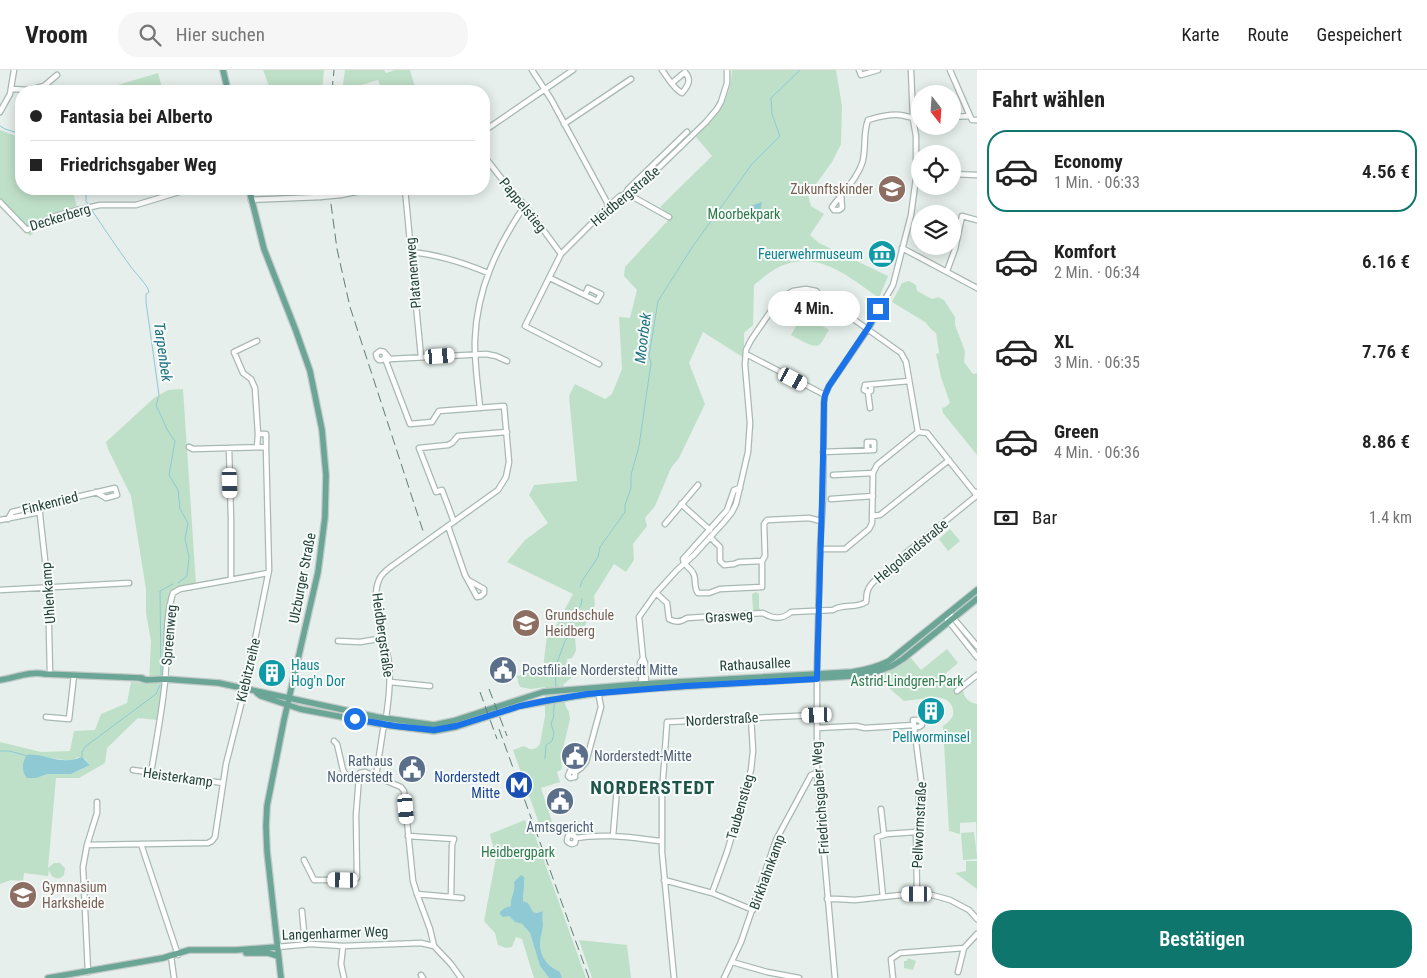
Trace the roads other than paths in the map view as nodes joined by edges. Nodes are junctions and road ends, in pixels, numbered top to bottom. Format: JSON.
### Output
{"nodes":[{"id":1,"x":14,"y":70,"type":"edge"},
{"id":2,"x":223,"y":70,"type":"edge"},
{"id":3,"x":532,"y":70,"type":"edge"},
{"id":4,"x":573,"y":70,"type":"edge"},
{"id":5,"x":662,"y":70,"type":"edge"},
{"id":6,"x":727,"y":70,"type":"edge"},
{"id":7,"x":859,"y":70,"type":"edge"},
{"id":8,"x":878,"y":70,"type":"edge"},
{"id":9,"x":911,"y":70,"type":"edge"},
{"id":10,"x":950,"y":70,"type":"edge"},
{"id":11,"x":869,"y":71,"type":"edge"},
{"id":12,"x":56,"y":75,"type":"dead end"},
{"id":13,"x":631,"y":79,"type":"dead end"},
{"id":14,"x":672,"y":83,"type":"dead end"},
{"id":15,"x":45,"y":85,"type":"edge"},
{"id":16,"x":227,"y":85,"type":"edge"},
{"id":17,"x":912,"y":85,"type":"edge"},
{"id":18,"x":12,"y":89,"type":"junction"},
{"id":19,"x":15,"y":89,"type":"edge"},
{"id":20,"x":545,"y":90,"type":"junction"},
{"id":21,"x":0,"y":112,"type":"edge"},
{"id":22,"x":961,"y":116,"type":"edge"},
{"id":23,"x":970,"y":116,"type":"junction"},
{"id":24,"x":911,"y":118,"type":"edge"},
{"id":25,"x":977,"y":120,"type":"edge"},
{"id":26,"x":564,"y":124,"type":"junction"},
{"id":27,"x":490,"y":127,"type":"edge"},
{"id":28,"x":687,"y":132,"type":"dead end"},
{"id":29,"x":490,"y":164,"type":"edge"},
{"id":30,"x":961,"y":174,"type":"edge"},
{"id":31,"x":977,"y":175,"type":"edge"},
{"id":32,"x":626,"y":193,"type":"junction"},
{"id":33,"x":842,"y":194,"type":"dead end"},
{"id":34,"x":169,"y":195,"type":"edge"},
{"id":35,"x":250,"y":195,"type":"edge"},
{"id":36,"x":341,"y":195,"type":"edge"},
{"id":37,"x":406,"y":195,"type":"edge"},
{"id":38,"x":914,"y":195,"type":"edge"},
{"id":39,"x":251,"y":200,"type":"junction"},
{"id":40,"x":0,"y":202,"type":"edge"},
{"id":41,"x":525,"y":205,"type":"junction"},
{"id":42,"x":609,"y":206,"type":"junction"},
{"id":43,"x":669,"y":217,"type":"dead end"},
{"id":44,"x":977,"y":220,"type":"edge"},
{"id":45,"x":902,"y":248,"type":"junction"},
{"id":46,"x":412,"y":252,"type":"junction"},
{"id":47,"x":561,"y":254,"type":"junction"},
{"id":48,"x":947,"y":271,"type":"junction"},
{"id":49,"x":488,"y":272,"type":"junction"},
{"id":50,"x":550,"y":278,"type":"junction"},
{"id":51,"x":977,"y":288,"type":"edge"},
{"id":52,"x":585,"y":295,"type":"dead end"},
{"id":53,"x":868,"y":328,"type":"junction"},
{"id":54,"x":258,"y":340,"type":"dead end"},
{"id":55,"x":385,"y":354,"type":"junction"},
{"id":56,"x":475,"y":354,"type":"junction"},
{"id":57,"x":746,"y":354,"type":"junction"},
{"id":58,"x":421,"y":357,"type":"junction"},
{"id":59,"x":390,"y":359,"type":"junction"},
{"id":60,"x":382,"y":360,"type":"junction"},
{"id":61,"x":507,"y":361,"type":"dead end"},
{"id":62,"x":599,"y":364,"type":"dead end"},
{"id":63,"x":909,"y":381,"type":"junction"},
{"id":64,"x":825,"y":395,"type":"junction"},
{"id":65,"x":480,"y":408,"type":"junction"},
{"id":66,"x":870,"y":408,"type":"dead end"},
{"id":67,"x":507,"y":432,"type":"junction"},
{"id":68,"x":918,"y":432,"type":"junction"},
{"id":69,"x":258,"y":434,"type":"junction"},
{"id":70,"x":189,"y":447,"type":"dead end"},
{"id":71,"x":257,"y":447,"type":"junction"},
{"id":72,"x":266,"y":447,"type":"junction"},
{"id":73,"x":229,"y":448,"type":"junction"},
{"id":74,"x":867,"y":450,"type":"dead end"},
{"id":75,"x":823,"y":452,"type":"junction"},
{"id":76,"x":949,"y":460,"type":"junction"},
{"id":77,"x":873,"y":473,"type":"junction"},
{"id":78,"x":833,"y":475,"type":"dead end"},
{"id":79,"x":698,"y":486,"type":"dead end"},
{"id":80,"x":96,"y":492,"type":"dead end"},
{"id":81,"x":976,"y":492,"type":"edge"},
{"id":82,"x":873,"y":496,"type":"junction"},
{"id":83,"x":831,"y":499,"type":"dead end"},
{"id":84,"x":681,"y":504,"type":"junction"},
{"id":85,"x":39,"y":506,"type":"junction"},
{"id":86,"x":732,"y":507,"type":"junction"},
{"id":87,"x":40,"y":512,"type":"junction"},
{"id":88,"x":872,"y":516,"type":"junction"},
{"id":89,"x":8,"y":519,"type":"junction"},
{"id":90,"x":0,"y":520,"type":"edge"},
{"id":91,"x":821,"y":521,"type":"junction"},
{"id":92,"x":454,"y":522,"type":"junction"},
{"id":93,"x":665,"y":524,"type":"dead end"},
{"id":94,"x":448,"y":526,"type":"junction"},
{"id":95,"x":709,"y":529,"type":"junction"},
{"id":96,"x":712,"y":535,"type":"junction"},
{"id":97,"x":820,"y":549,"type":"junction"},
{"id":98,"x":762,"y":561,"type":"junction"},
{"id":99,"x":684,"y":564,"type":"junction"},
{"id":100,"x":268,"y":573,"type":"junction"},
{"id":101,"x":231,"y":579,"type":"junction"},
{"id":102,"x":468,"y":580,"type":"dead end"},
{"id":103,"x":129,"y":582,"type":"dead end"},
{"id":104,"x":48,"y":587,"type":"junction"},
{"id":105,"x":0,"y":590,"type":"edge"},
{"id":106,"x":977,"y":590,"type":"edge"},
{"id":107,"x":656,"y":593,"type":"junction"},
{"id":108,"x":977,"y":599,"type":"edge"},
{"id":109,"x":818,"y":610,"type":"junction"},
{"id":110,"x":949,"y":617,"type":"junction"},
{"id":111,"x":384,"y":638,"type":"junction"},
{"id":112,"x":338,"y":640,"type":"dead end"},
{"id":113,"x":977,"y":646,"type":"edge"},
{"id":114,"x":977,"y":657,"type":"edge"},
{"id":115,"x":48,"y":674,"type":"junction"},
{"id":116,"x":74,"y":675,"type":"junction"},
{"id":117,"x":977,"y":675,"type":"edge"},
{"id":118,"x":817,"y":676,"type":"junction"},
{"id":119,"x":0,"y":680,"type":"edge"},
{"id":120,"x":165,"y":680,"type":"junction"},
{"id":121,"x":390,"y":682,"type":"junction"},
{"id":122,"x":430,"y":686,"type":"dead end"},
{"id":123,"x":644,"y":686,"type":"junction"},
{"id":124,"x":245,"y":689,"type":"junction"},
{"id":125,"x":598,"y":690,"type":"junction"},
{"id":126,"x":957,"y":691,"type":"dead end"},
{"id":127,"x":288,"y":702,"type":"junction"},
{"id":128,"x":817,"y":715,"type":"junction"},
{"id":129,"x":46,"y":717,"type":"dead end"},
{"id":130,"x":751,"y":717,"type":"junction"},
{"id":131,"x":386,"y":722,"type":"junction"},
{"id":132,"x":816,"y":728,"type":"junction"},
{"id":133,"x":334,"y":741,"type":"dead end"},
{"id":134,"x":133,"y":770,"type":"dead end"},
{"id":135,"x":575,"y":772,"type":"dead end"},
{"id":136,"x":152,"y":773,"type":"junction"},
{"id":137,"x":818,"y":773,"type":"junction"},
{"id":138,"x":376,"y":776,"type":"junction"},
{"id":139,"x":359,"y":780,"type":"junction"},
{"id":140,"x":223,"y":783,"type":"junction"},
{"id":141,"x":662,"y":793,"type":"junction"},
{"id":142,"x":97,"y":802,"type":"dead end"},
{"id":143,"x":882,"y":809,"type":"dead end"},
{"id":144,"x":916,"y":832,"type":"junction"},
{"id":145,"x":884,"y":835,"type":"junction"},
{"id":146,"x":408,"y":836,"type":"junction"},
{"id":147,"x":613,"y":836,"type":"junction"},
{"id":148,"x":576,"y":838,"type":"dead end"},
{"id":149,"x":661,"y":841,"type":"junction"},
{"id":150,"x":141,"y":844,"type":"junction"},
{"id":151,"x":87,"y":845,"type":"junction"},
{"id":152,"x":304,"y":860,"type":"dead end"},
{"id":153,"x":664,"y":880,"type":"junction"},
{"id":154,"x":712,"y":893,"type":"junction"},
{"id":155,"x":417,"y":894,"type":"junction"},
{"id":156,"x":917,"y":894,"type":"junction"},
{"id":157,"x":451,"y":897,"type":"junction"},
{"id":158,"x":882,"y":897,"type":"junction"},
{"id":159,"x":462,"y":898,"type":"dead end"},
{"id":160,"x":827,"y":900,"type":"junction"},
{"id":161,"x":753,"y":910,"type":"junction"},
{"id":162,"x":302,"y":911,"type":"dead end"},
{"id":163,"x":977,"y":919,"type":"edge"},
{"id":164,"x":977,"y":934,"type":"edge"},
{"id":165,"x":305,"y":944,"type":"junction"},
{"id":166,"x":343,"y":946,"type":"junction"},
{"id":167,"x":434,"y":946,"type":"junction"},
{"id":168,"x":277,"y":947,"type":"junction"},
{"id":169,"x":964,"y":948,"type":"junction"},
{"id":170,"x":236,"y":950,"type":"junction"},
{"id":171,"x":174,"y":955,"type":"junction"},
{"id":172,"x":278,"y":956,"type":"junction"},
{"id":173,"x":732,"y":962,"type":"junction"},
{"id":174,"x":88,"y":972,"type":"junction"},
{"id":175,"x":958,"y":972,"type":"dead end"},
{"id":176,"x":68,"y":977,"type":"edge"},
{"id":177,"x":48,"y":978,"type":"edge"},
{"id":178,"x":174,"y":978,"type":"edge"},
{"id":179,"x":281,"y":978,"type":"edge"},
{"id":180,"x":344,"y":978,"type":"edge"},
{"id":181,"x":462,"y":978,"type":"edge"},
{"id":182,"x":674,"y":978,"type":"edge"},
{"id":183,"x":724,"y":978,"type":"edge"},
{"id":184,"x":799,"y":978,"type":"edge"},
{"id":185,"x":829,"y":978,"type":"edge"},
{"id":186,"x":834,"y":978,"type":"edge"},
{"id":187,"x":893,"y":978,"type":"edge"}],
"edges":[{"from":1,"to":18,"type":"street"},
{"from":2,"to":16,"type":"main road"},
{"from":3,"to":20,"type":"street"},
{"from":4,"to":20,"type":"street"},
{"from":5,"to":14,"type":"street"},
{"from":6,"to":32,"type":"street","name":"Heidbergstraße"},
{"from":7,"to":11,"type":"street"},
{"from":8,"to":11,"type":"street"},
{"from":9,"to":17,"type":"street","name":"Friedrichsgaber Weg"},
{"from":10,"to":23,"type":"street"},
{"from":12,"to":15,"type":"street"},
{"from":13,"to":26,"type":"street"},
{"from":18,"to":19,"type":"street"},
{"from":18,"to":21,"type":"street"},
{"from":20,"to":26,"type":"street"},
{"from":20,"to":27,"type":"street"},
{"from":22,"to":23,"type":"street"},
{"from":23,"to":25,"type":"street"},
{"from":24,"to":33,"type":"street"},
{"from":26,"to":42,"type":"street"},
{"from":28,"to":32,"type":"street"},
{"from":29,"to":41,"type":"street","name":"Pappelstieg"},
{"from":30,"to":31,"type":"street"},
{"from":32,"to":42,"type":"street","name":"Heidbergstraße"},
{"from":32,"to":43,"type":"street"},
{"from":34,"to":40,"type":"street","name":"Deckerberg"},
{"from":35,"to":39,"type":"main road","name":"Ulzburger Straße"},
{"from":36,"to":39,"type":"street","bridge":true},
{"from":37,"to":46,"type":"street","name":"Platanenweg"},
{"from":38,"to":45,"type":"street","name":"Friedrichsgaber Weg"},
{"from":39,"to":127,"type":"main road","name":"Ulzburger Straße"},
{"from":41,"to":47,"type":"street","name":"Pappelstieg"},
{"from":41,"to":49,"type":"street"},
{"from":42,"to":47,"type":"street","name":"Heidbergstraße"},
{"from":44,"to":48,"type":"street"},
{"from":45,"to":48,"type":"street"},
{"from":45,"to":53,"type":"street","name":"Friedrichsgaber Weg"},
{"from":46,"to":49,"type":"street"},
{"from":46,"to":58,"type":"street","name":"Platanenweg"},
{"from":47,"to":50,"type":"street","name":"Heidbergstraße"},
{"from":48,"to":51,"type":"street"},
{"from":49,"to":56,"type":"street"},
{"from":50,"to":52,"type":"street"},
{"from":50,"to":62,"type":"street","name":"Heidbergstraße"},
{"from":53,"to":57,"type":"street"},
{"from":53,"to":63,"type":"street"},
{"from":53,"to":64,"type":"street","name":"Friedrichsgaber Weg"},
{"from":54,"to":69,"type":"street"},
{"from":55,"to":59,"type":"street"},
{"from":55,"to":60,"type":"street"},
{"from":55,"to":60,"type":"street"},
{"from":56,"to":58,"type":"street"},
{"from":56,"to":61,"type":"street"},
{"from":56,"to":65,"type":"street"},
{"from":57,"to":64,"type":"street"},
{"from":57,"to":86,"type":"street"},
{"from":58,"to":59,"type":"street"},
{"from":59,"to":60,"type":"street"},
{"from":59,"to":65,"type":"street"},
{"from":63,"to":66,"type":"street"},
{"from":63,"to":68,"type":"street"},
{"from":64,"to":75,"type":"street","name":"Friedrichsgaber Weg"},
{"from":65,"to":67,"type":"street","name":"Heidbergstraße"},
{"from":67,"to":92,"type":"street","name":"Heidbergstraße"},
{"from":67,"to":92,"type":"street"},
{"from":68,"to":76,"type":"street"},
{"from":68,"to":77,"type":"street"},
{"from":69,"to":71,"type":"street"},
{"from":69,"to":72,"type":"street"},
{"from":70,"to":73,"type":"street"},
{"from":71,"to":72,"type":"street"},
{"from":71,"to":73,"type":"street"},
{"from":72,"to":100,"type":"street","name":"Kiebitzreihe"},
{"from":73,"to":101,"type":"street"},
{"from":74,"to":75,"type":"street"},
{"from":75,"to":91,"type":"street","name":"Friedrichsgaber Weg"},
{"from":76,"to":81,"type":"street"},
{"from":76,"to":88,"type":"street"},
{"from":77,"to":78,"type":"street"},
{"from":77,"to":82,"type":"street"},
{"from":79,"to":84,"type":"street"},
{"from":80,"to":85,"type":"street","name":"Finkenried"},
{"from":81,"to":109,"type":"street","name":"Helgolandstraße"},
{"from":82,"to":83,"type":"street"},
{"from":82,"to":88,"type":"street"},
{"from":84,"to":93,"type":"street"},
{"from":84,"to":95,"type":"street"},
{"from":85,"to":87,"type":"street","name":"Uhlenkamp"},
{"from":85,"to":89,"type":"street","name":"Finkenried"},
{"from":86,"to":95,"type":"street"},
{"from":86,"to":96,"type":"street"},
{"from":87,"to":89,"type":"street","name":"Finkenried"},
{"from":87,"to":104,"type":"street","name":"Uhlenkamp"},
{"from":88,"to":97,"type":"street"},
{"from":89,"to":90,"type":"street","name":"Finkenried"},
{"from":91,"to":97,"type":"street","name":"Friedrichsgaber Weg"},
{"from":91,"to":98,"type":"street"},
{"from":92,"to":94,"type":"street","name":"Heidbergstraße"},
{"from":94,"to":102,"type":"street"},
{"from":94,"to":111,"type":"street","name":"Heidbergstraße"},
{"from":95,"to":96,"type":"street"},
{"from":95,"to":99,"type":"street"},
{"from":96,"to":98,"type":"street"},
{"from":96,"to":99,"type":"street"},
{"from":97,"to":109,"type":"street","name":"Friedrichsgaber Weg"},
{"from":98,"to":99,"type":"street"},
{"from":99,"to":107,"type":"street"},
{"from":100,"to":101,"type":"street","name":"Spreenweg"},
{"from":100,"to":124,"type":"street","name":"Kiebitzreihe"},
{"from":101,"to":120,"type":"street","name":"Spreenweg"},
{"from":103,"to":104,"type":"street"},
{"from":104,"to":105,"type":"street"},
{"from":104,"to":115,"type":"street","name":"Uhlenkamp"},
{"from":106,"to":110,"type":"main road","name":"Rathausallee"},
{"from":107,"to":109,"type":"street","name":"Grasweg"},
{"from":107,"to":123,"type":"street"},
{"from":108,"to":110,"type":"main road","name":"Rathausallee"},
{"from":109,"to":118,"type":"street","name":"Friedrichsgaber Weg"},
{"from":110,"to":113,"type":"street"},
{"from":110,"to":114,"type":"street"},
{"from":110,"to":118,"type":"main road","name":"Rathausallee"},
{"from":111,"to":112,"type":"street"},
{"from":111,"to":121,"type":"street","name":"Heidbergstraße"},
{"from":115,"to":116,"type":"main road","name":"Rathausallee"},
{"from":115,"to":119,"type":"main road","name":"Rathausallee"},
{"from":116,"to":120,"type":"main road","name":"Rathausallee"},
{"from":116,"to":129,"type":"street"},
{"from":117,"to":126,"type":"street"},
{"from":118,"to":123,"type":"main road","name":"Rathausallee"},
{"from":118,"to":128,"type":"street","name":"Friedrichsgaber Weg"},
{"from":120,"to":124,"type":"main road","name":"Rathausallee"},
{"from":120,"to":136,"type":"street","name":"Spreenweg"},
{"from":121,"to":122,"type":"street"},
{"from":121,"to":131,"type":"street","name":"Heidbergstraße"},
{"from":123,"to":125,"type":"main road","name":"Rathausallee"},
{"from":124,"to":127,"type":"main road","name":"Rathausallee"},
{"from":124,"to":140,"type":"street","name":"Kiebitzreihe"},
{"from":125,"to":131,"type":"main road","name":"Rathausallee"},
{"from":125,"to":131,"type":"main road","name":"Rathausallee"},
{"from":125,"to":135,"type":"street"},
{"from":127,"to":131,"type":"main road","name":"Rathausallee"},
{"from":127,"to":168,"type":"main road","name":"Ulzburger Straße"},
{"from":128,"to":130,"type":"street","name":"Norderstraße"},
{"from":128,"to":132,"type":"street","name":"Friedrichsgaber Weg"},
{"from":130,"to":141,"type":"street","name":"Norderstraße"},
{"from":130,"to":154,"type":"street","name":"Taubenstieg"},
{"from":131,"to":138,"type":"street"},
{"from":132,"to":137,"type":"street","name":"Friedrichsgaber Weg"},
{"from":132,"to":144,"type":"street","name":"Pellwormstraße"},
{"from":133,"to":139,"type":"street"},
{"from":134,"to":136,"type":"street","name":"Heisterkamp"},
{"from":136,"to":140,"type":"street","name":"Heisterkamp"},
{"from":137,"to":160,"type":"street","name":"Friedrichsgaber Weg"},
{"from":137,"to":161,"type":"street","name":"Birkhahnkamp"},
{"from":138,"to":139,"type":"street"},
{"from":138,"to":146,"type":"street"},
{"from":139,"to":152,"type":"street"},
{"from":140,"to":150,"type":"street","name":"Kiebitzreihe"},
{"from":141,"to":147,"type":"street"},
{"from":141,"to":149,"type":"street","name":"Norderstraße"},
{"from":142,"to":151,"type":"street"},
{"from":143,"to":145,"type":"street"},
{"from":144,"to":145,"type":"street"},
{"from":144,"to":156,"type":"street","name":"Pellwormstraße"},
{"from":145,"to":158,"type":"street"},
{"from":146,"to":155,"type":"street"},
{"from":146,"to":157,"type":"street"},
{"from":147,"to":148,"type":"street"},
{"from":147,"to":149,"type":"street"},
{"from":149,"to":153,"type":"street","name":"Norderstraße"},
{"from":150,"to":151,"type":"street"},
{"from":150,"to":171,"type":"street"},
{"from":151,"to":174,"type":"street"},
{"from":153,"to":154,"type":"street"},
{"from":153,"to":182,"type":"street","name":"Norderstraße"},
{"from":154,"to":161,"type":"street"},
{"from":155,"to":157,"type":"street"},
{"from":155,"to":167,"type":"street"},
{"from":156,"to":158,"type":"street"},
{"from":156,"to":163,"type":"street"},
{"from":157,"to":159,"type":"street"},
{"from":158,"to":160,"type":"street"},
{"from":160,"to":186,"type":"street","name":"Friedrichsgaber Weg"},
{"from":161,"to":173,"type":"street","name":"Birkhahnkamp"},
{"from":162,"to":165,"type":"street"},
{"from":164,"to":169,"type":"street"},
{"from":165,"to":166,"type":"street","name":"Langenharmer Weg"},
{"from":165,"to":168,"type":"street","name":"Langenharmer Weg"},
{"from":166,"to":167,"type":"street","name":"Langenharmer Weg"},
{"from":166,"to":180,"type":"street"},
{"from":167,"to":181,"type":"street"},
{"from":168,"to":170,"type":"main road","name":"Langenharmer Weg"},
{"from":168,"to":172,"type":"main road","name":"Ulzburger Straße"},
{"from":169,"to":175,"type":"street"},
{"from":169,"to":187,"type":"street"},
{"from":170,"to":171,"type":"main road","name":"Langenharmer Weg"},
{"from":170,"to":172,"type":"main road","name":"Langenharmer Weg"},
{"from":171,"to":174,"type":"main road","name":"Langenharmer Weg"},
{"from":171,"to":178,"type":"street"},
{"from":172,"to":179,"type":"main road","name":"Ulzburger Straße"},
{"from":173,"to":183,"type":"street","name":"Birkhahnkamp"},
{"from":173,"to":184,"type":"street"},
{"from":174,"to":176,"type":"main road","name":"Langenharmer Weg"},
{"from":176,"to":177,"type":"main road","name":"Langenharmer Weg"},
{"from":185,"to":186,"type":"street"}]}
